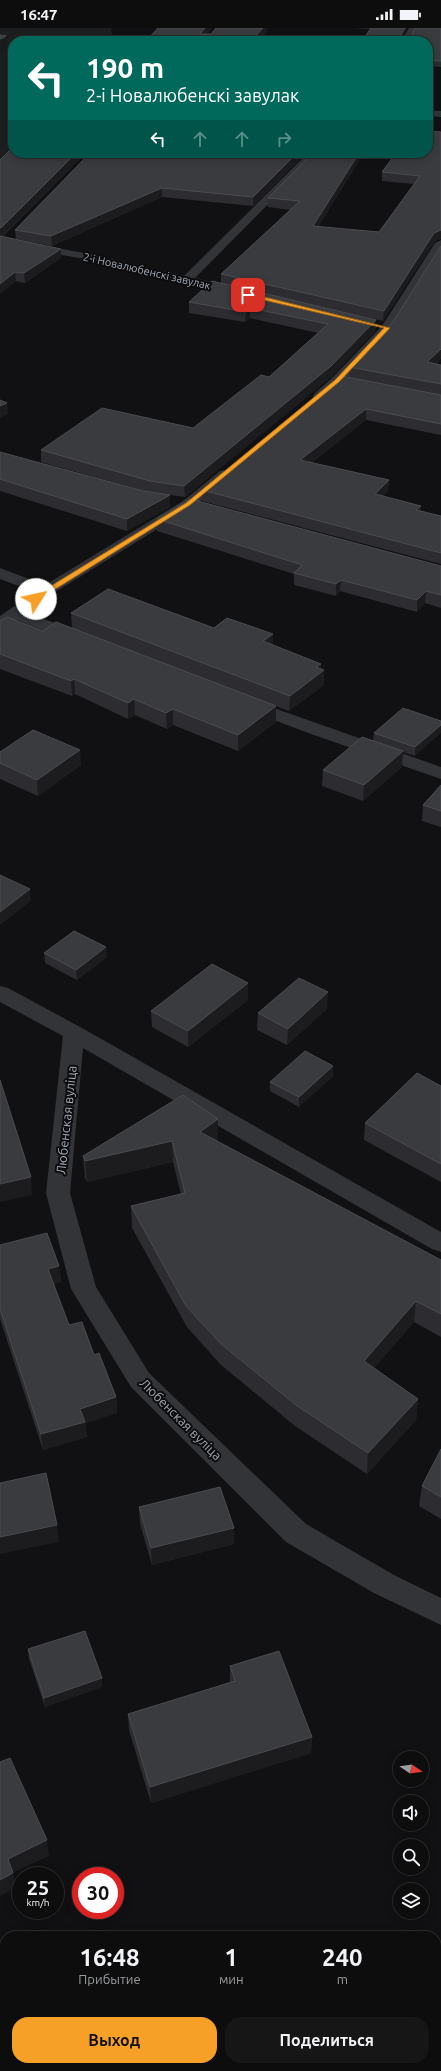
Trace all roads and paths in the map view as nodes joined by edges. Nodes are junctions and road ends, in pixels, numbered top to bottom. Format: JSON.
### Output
{"nodes":[{"id":1,"x":309,"y":158,"type":"edge"},
{"id":2,"x":16,"y":230,"type":"edge"},
{"id":3,"x":3,"y":241,"type":"edge"},
{"id":4,"x":441,"y":243,"type":"edge"},
{"id":5,"x":187,"y":280,"type":"junction"},
{"id":6,"x":248,"y":295,"type":"edge"},
{"id":7,"x":372,"y":324,"type":"edge"},
{"id":8,"x":387,"y":328,"type":"junction"},
{"id":9,"x":337,"y":381,"type":"junction"},
{"id":10,"x":352,"y":384,"type":"edge"},
{"id":11,"x":308,"y":406,"type":"edge"},
{"id":12,"x":236,"y":464,"type":"edge"},
{"id":13,"x":168,"y":501,"type":"edge"},
{"id":14,"x":188,"y":504,"type":"junction"},
{"id":15,"x":204,"y":508,"type":"edge"},
{"id":16,"x":0,"y":573,"type":"edge"},
{"id":17,"x":46,"y":591,"type":"junction"},
{"id":18,"x":16,"y":614,"type":"junction"},
{"id":19,"x":0,"y":623,"type":"edge"},
{"id":20,"x":89,"y":642,"type":"edge"},
{"id":21,"x":236,"y":699,"type":"edge"},
{"id":22,"x":441,"y":773,"type":"edge"},
{"id":23,"x":0,"y":993,"type":"edge"},
{"id":24,"x":74,"y":1032,"type":"junction"},
{"id":25,"x":441,"y":1243,"type":"edge"},
{"id":26,"x":441,"y":1612,"type":"edge"}],
"edges":[{"from":1,"to":5,"type":"street"},
{"from":2,"to":3,"type":"street"},
{"from":3,"to":5,"type":"street","name":"2-і Новалюбенскі завулак"},
{"from":4,"to":8,"type":"street"},
{"from":5,"to":6,"type":"street","name":"2-і Новалюбенскі завулак"},
{"from":7,"to":8,"type":"street"},
{"from":8,"to":9,"type":"street"},
{"from":9,"to":10,"type":"street"},
{"from":9,"to":11,"type":"street"},
{"from":12,"to":14,"type":"street"},
{"from":13,"to":14,"type":"street"},
{"from":14,"to":15,"type":"street"},
{"from":14,"to":17,"type":"street"},
{"from":16,"to":17,"type":"street"},
{"from":17,"to":18,"type":"street"},
{"from":18,"to":19,"type":"street"},
{"from":18,"to":20,"type":"street"},
{"from":21,"to":22,"type":"street"},
{"from":23,"to":24,"type":"street"},
{"from":24,"to":25,"type":"street"},
{"from":24,"to":26,"type":"street","name":"Любенская вуліца"}]}
